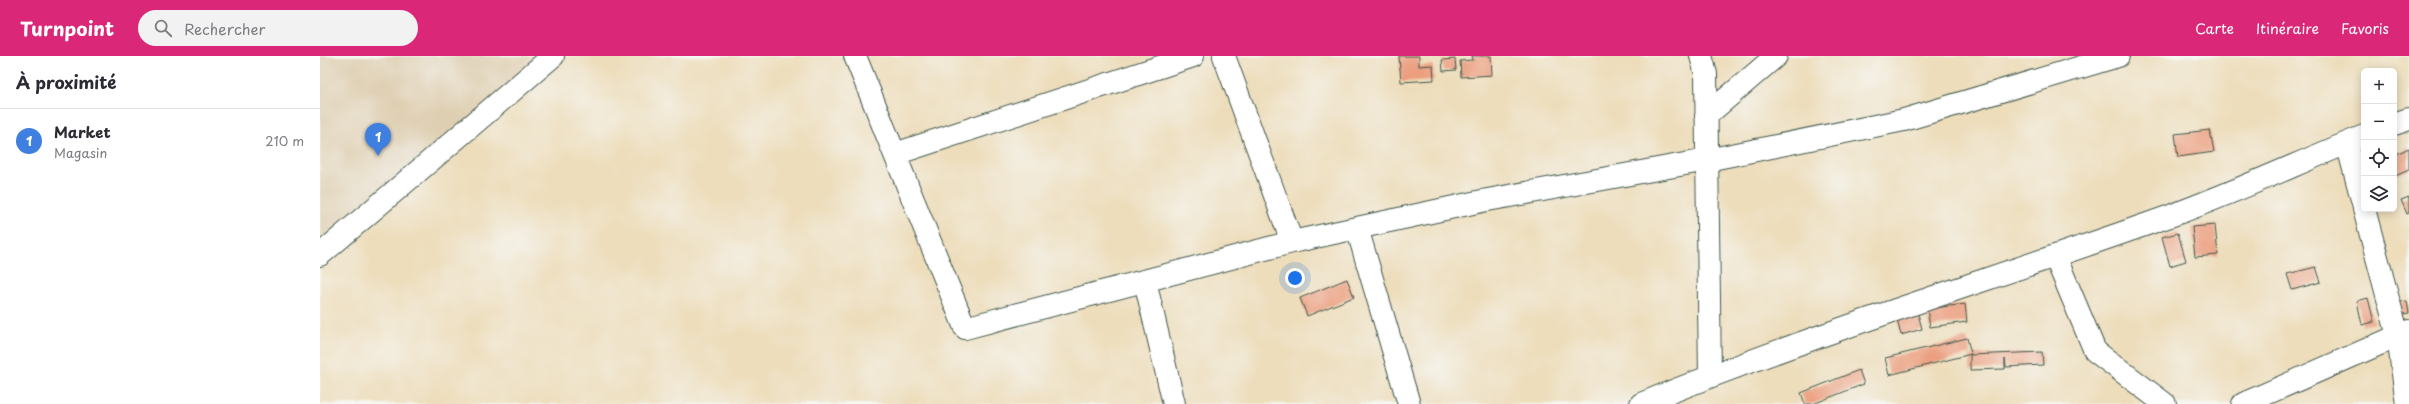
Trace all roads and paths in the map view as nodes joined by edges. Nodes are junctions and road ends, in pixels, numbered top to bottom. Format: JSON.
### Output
{"nodes":[{"id":1,"x":553,"y":56,"type":"edge"},
{"id":2,"x":855,"y":56,"type":"edge"},
{"id":3,"x":1193,"y":56,"type":"edge"},
{"id":4,"x":1224,"y":56,"type":"edge"},
{"id":5,"x":1701,"y":56,"type":"edge"},
{"id":6,"x":1776,"y":56,"type":"edge"},
{"id":7,"x":2118,"y":56,"type":"edge"},
{"id":8,"x":1706,"y":116,"type":"junction"},
{"id":9,"x":2409,"y":119,"type":"edge"},
{"id":10,"x":2397,"y":123,"type":"edge"},
{"id":11,"x":2356,"y":140,"type":"edge"},
{"id":12,"x":895,"y":154,"type":"junction"},
{"id":13,"x":1706,"y":160,"type":"junction"},
{"id":14,"x":2361,"y":182,"type":"edge"},
{"id":15,"x":2365,"y":212,"type":"edge"},
{"id":16,"x":1357,"y":228,"type":"junction"},
{"id":17,"x":1292,"y":242,"type":"junction"},
{"id":18,"x":320,"y":255,"type":"edge"},
{"id":19,"x":2055,"y":256,"type":"junction"},
{"id":20,"x":1145,"y":281,"type":"junction"},
{"id":21,"x":2403,"y":334,"type":"edge"},
{"id":22,"x":1710,"y":376,"type":"junction"},
{"id":23,"x":1174,"y":404,"type":"edge"},
{"id":24,"x":1409,"y":404,"type":"edge"},
{"id":25,"x":1641,"y":404,"type":"edge"},
{"id":26,"x":2165,"y":404,"type":"edge"},
{"id":27,"x":2243,"y":404,"type":"edge"},
{"id":28,"x":2407,"y":404,"type":"edge"}],
"edges":[{"from":1,"to":18,"type":"street"},
{"from":2,"to":12,"type":"street"},
{"from":3,"to":12,"type":"street"},
{"from":4,"to":17,"type":"street"},
{"from":5,"to":8,"type":"street"},
{"from":6,"to":8,"type":"street"},
{"from":7,"to":13,"type":"street"},
{"from":8,"to":13,"type":"street"},
{"from":9,"to":10,"type":"street"},
{"from":11,"to":14,"type":"street"},
{"from":11,"to":19,"type":"street"},
{"from":12,"to":20,"type":"street"},
{"from":13,"to":16,"type":"street"},
{"from":13,"to":22,"type":"street"},
{"from":15,"to":21,"type":"street"},
{"from":16,"to":17,"type":"street"},
{"from":16,"to":24,"type":"street"},
{"from":17,"to":20,"type":"street"},
{"from":19,"to":22,"type":"street"},
{"from":19,"to":26,"type":"street"},
{"from":20,"to":23,"type":"street"},
{"from":21,"to":27,"type":"street"},
{"from":21,"to":28,"type":"street"},
{"from":22,"to":25,"type":"street"}]}
